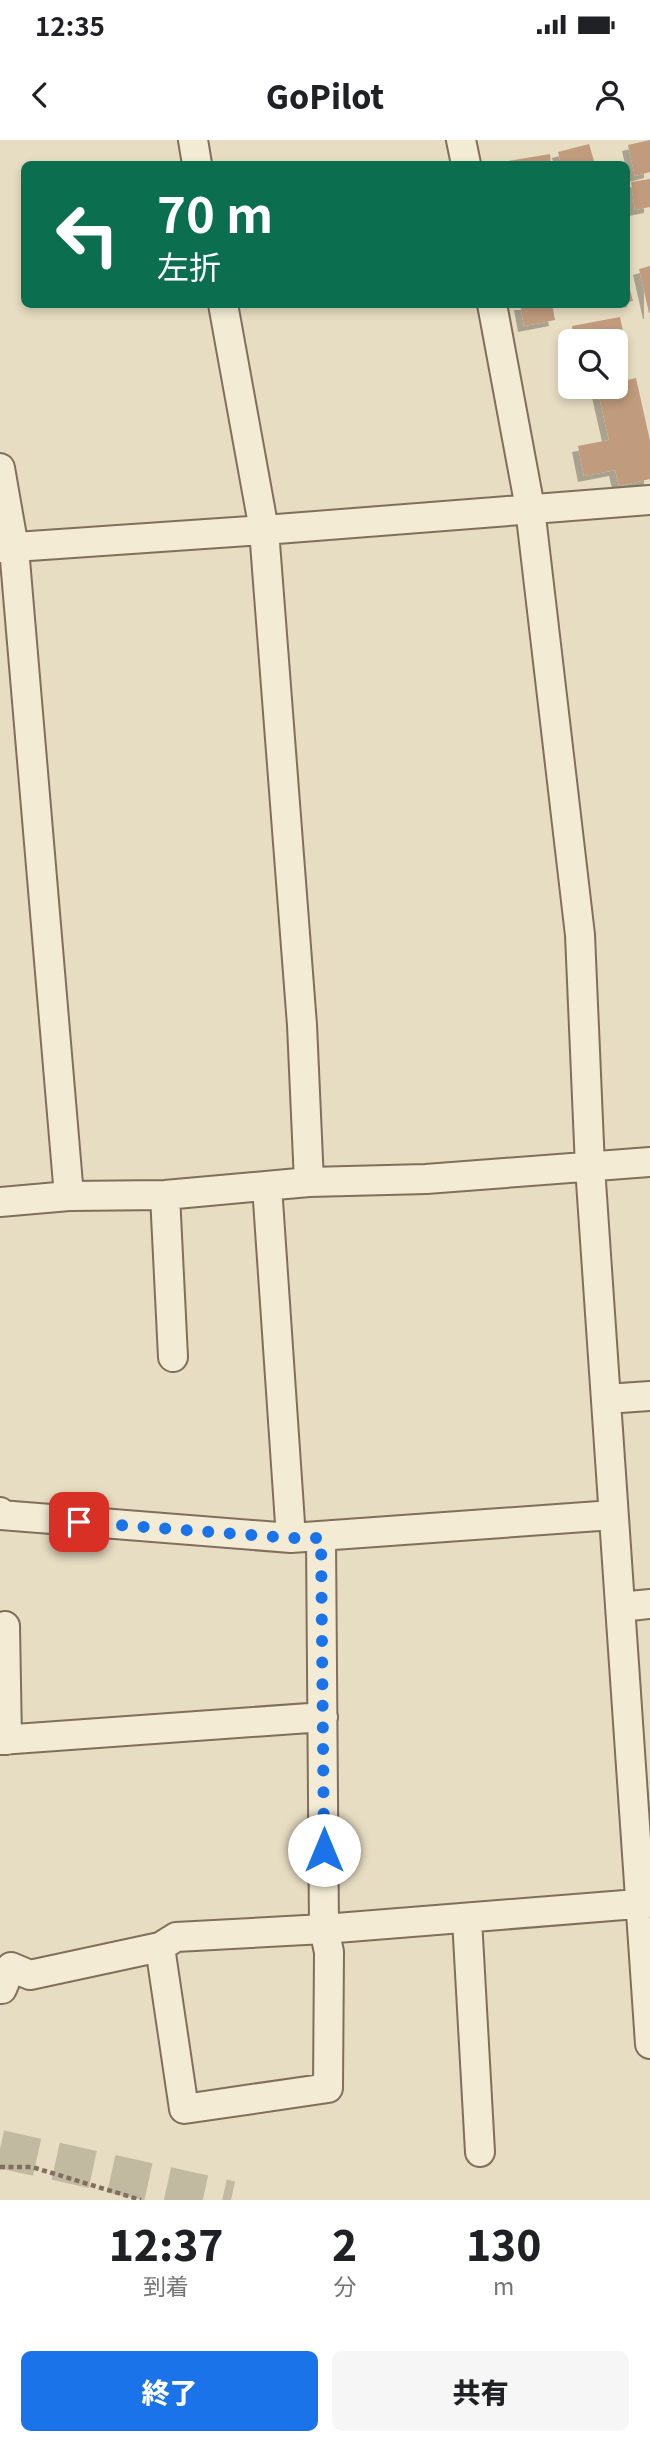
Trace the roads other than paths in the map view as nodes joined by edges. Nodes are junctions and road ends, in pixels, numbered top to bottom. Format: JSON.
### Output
{"nodes":[{"id":1,"x":193,"y":140,"type":"edge"},
{"id":2,"x":461,"y":140,"type":"edge"},
{"id":3,"x":196,"y":161,"type":"edge"},
{"id":4,"x":465,"y":161,"type":"edge"},
{"id":5,"x":224,"y":308,"type":"edge"},
{"id":6,"x":493,"y":308,"type":"edge"},
{"id":7,"x":0,"y":468,"type":"edge"},
{"id":8,"x":650,"y":500,"type":"edge"},
{"id":9,"x":530,"y":508,"type":"junction"},
{"id":10,"x":264,"y":530,"type":"junction"},
{"id":11,"x":7,"y":548,"type":"edge"},
{"id":12,"x":650,"y":1162,"type":"edge"},
{"id":13,"x":590,"y":1167,"type":"junction"},
{"id":14,"x":309,"y":1182,"type":"junction"},
{"id":15,"x":267,"y":1186,"type":"junction"},
{"id":16,"x":165,"y":1195,"type":"junction"},
{"id":17,"x":69,"y":1196,"type":"junction"},
{"id":18,"x":0,"y":1202,"type":"edge"},
{"id":19,"x":173,"y":1357,"type":"dead end"},
{"id":20,"x":650,"y":1396,"type":"edge"},
{"id":21,"x":606,"y":1399,"type":"junction"},
{"id":22,"x":0,"y":1512,"type":"edge"},
{"id":23,"x":613,"y":1515,"type":"junction"},
{"id":24,"x":291,"y":1538,"type":"junction"},
{"id":25,"x":321,"y":1538,"type":"junction"},
{"id":26,"x":650,"y":1604,"type":"edge"},
{"id":27,"x":620,"y":1607,"type":"junction"},
{"id":28,"x":5,"y":1626,"type":"dead end"},
{"id":29,"x":323,"y":1717,"type":"junction"},
{"id":30,"x":4,"y":1740,"type":"edge"},
{"id":31,"x":646,"y":1904,"type":"edge"},
{"id":32,"x":467,"y":1919,"type":"junction"},
{"id":33,"x":324,"y":1929,"type":"junction"},
{"id":34,"x":160,"y":1947,"type":"junction"},
{"id":35,"x":0,"y":1989,"type":"edge"},
{"id":36,"x":650,"y":2044,"type":"edge"},
{"id":37,"x":480,"y":2152,"type":"dead end"}],
"edges":[{"from":1,"to":3,"type":"street"},
{"from":2,"to":4,"type":"street"},
{"from":5,"to":10,"type":"street"},
{"from":6,"to":9,"type":"street"},
{"from":7,"to":11,"type":"street"},
{"from":8,"to":9,"type":"street"},
{"from":9,"to":10,"type":"street"},
{"from":9,"to":13,"type":"street"},
{"from":10,"to":11,"type":"street"},
{"from":10,"to":14,"type":"street"},
{"from":11,"to":17,"type":"street"},
{"from":12,"to":13,"type":"street"},
{"from":13,"to":14,"type":"street"},
{"from":13,"to":21,"type":"street"},
{"from":14,"to":15,"type":"street"},
{"from":15,"to":16,"type":"street"},
{"from":15,"to":24,"type":"street"},
{"from":16,"to":17,"type":"street"},
{"from":16,"to":19,"type":"street"},
{"from":17,"to":18,"type":"street"},
{"from":20,"to":21,"type":"street"},
{"from":21,"to":23,"type":"street"},
{"from":22,"to":24,"type":"street"},
{"from":23,"to":25,"type":"street"},
{"from":23,"to":27,"type":"street"},
{"from":24,"to":25,"type":"street"},
{"from":25,"to":29,"type":"street"},
{"from":26,"to":27,"type":"street"},
{"from":27,"to":31,"type":"street"},
{"from":28,"to":30,"type":"street"},
{"from":29,"to":30,"type":"street"},
{"from":29,"to":33,"type":"street"},
{"from":31,"to":32,"type":"street"},
{"from":31,"to":36,"type":"street"},
{"from":32,"to":33,"type":"street"},
{"from":32,"to":37,"type":"street"},
{"from":33,"to":34,"type":"street"},
{"from":33,"to":34,"type":"street"},
{"from":34,"to":35,"type":"street"}]}
